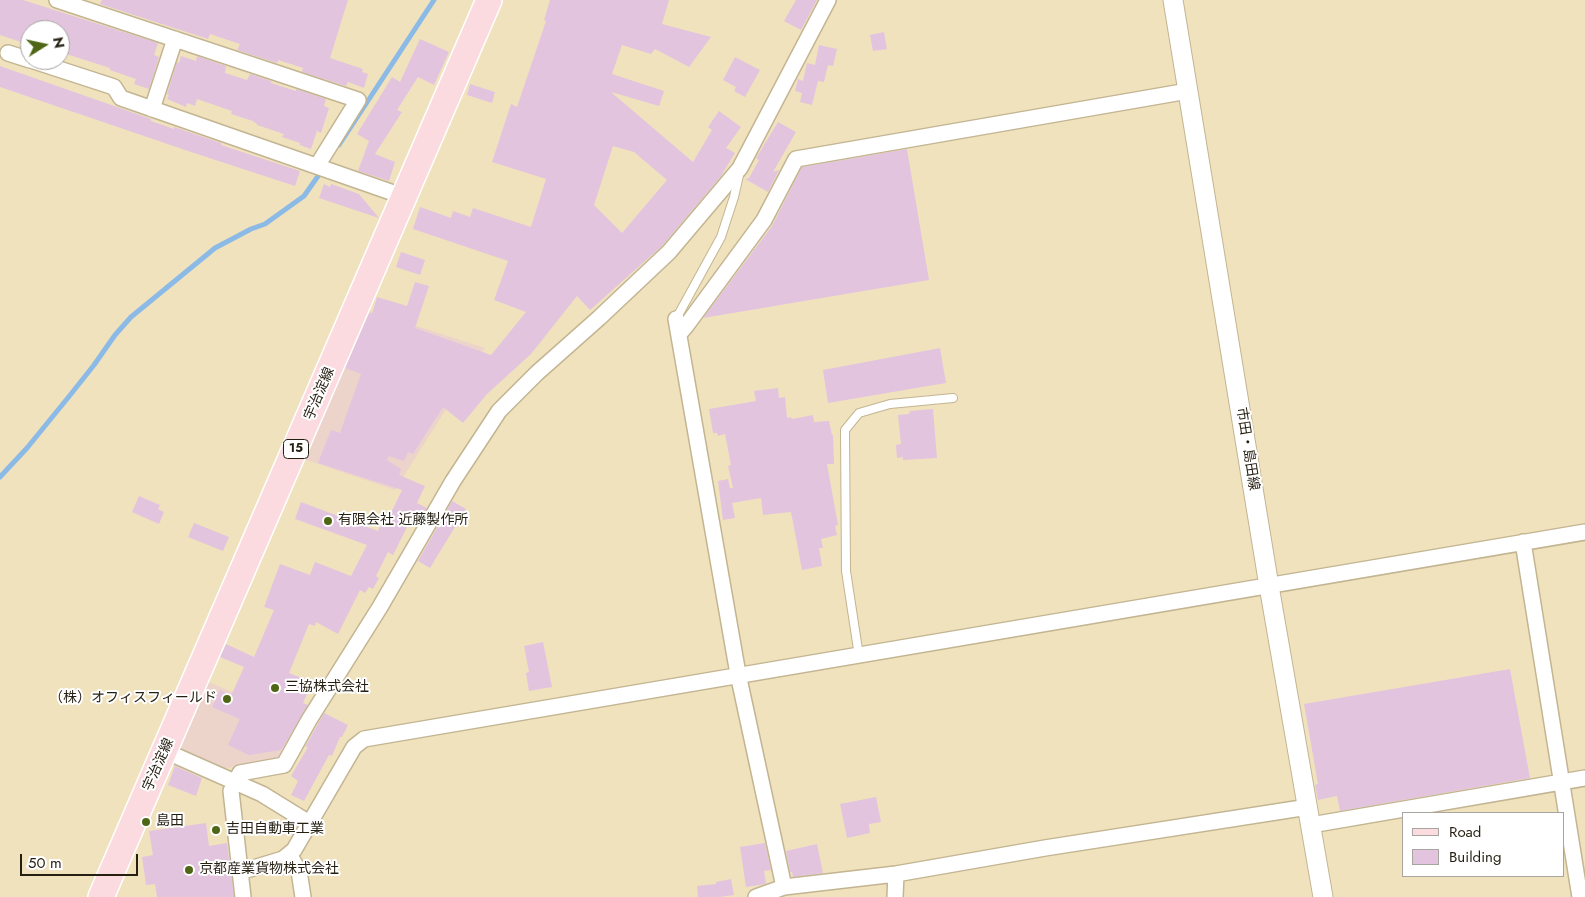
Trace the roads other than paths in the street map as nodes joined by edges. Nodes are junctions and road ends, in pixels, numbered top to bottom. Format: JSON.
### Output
{"nodes":[{"id":1,"x":57,"y":0,"type":"edge"},
{"id":2,"x":489,"y":0,"type":"edge"},
{"id":3,"x":828,"y":0,"type":"edge"},
{"id":4,"x":1172,"y":0,"type":"edge"},
{"id":5,"x":175,"y":39,"type":"junction"},
{"id":6,"x":8,"y":53,"type":"dead end"},
{"id":7,"x":20,"y":57,"type":"edge"},
{"id":8,"x":61,"y":70,"type":"edge"},
{"id":9,"x":1188,"y":91,"type":"junction"},
{"id":10,"x":152,"y":109,"type":"junction"},
{"id":11,"x":317,"y":166,"type":"junction"},
{"id":12,"x":740,"y":168,"type":"junction"},
{"id":13,"x":405,"y":197,"type":"junction"},
{"id":14,"x":677,"y":326,"type":"junction"},
{"id":15,"x":953,"y":398,"type":"dead end"},
{"id":16,"x":1585,"y":532,"type":"edge"},
{"id":17,"x":1522,"y":542,"type":"junction"},
{"id":18,"x":1269,"y":586,"type":"junction"},
{"id":19,"x":859,"y":656,"type":"junction"},
{"id":20,"x":738,"y":674,"type":"junction"},
{"id":21,"x":166,"y":752,"type":"junction"},
{"id":22,"x":1585,"y":778,"type":"edge"},
{"id":23,"x":236,"y":782,"type":"junction"},
{"id":24,"x":1562,"y":782,"type":"junction"},
{"id":25,"x":1309,"y":816,"type":"junction"},
{"id":26,"x":309,"y":823,"type":"junction"},
{"id":27,"x":289,"y":854,"type":"junction"},
{"id":28,"x":240,"y":872,"type":"junction"},
{"id":29,"x":896,"y":874,"type":"junction"},
{"id":30,"x":784,"y":887,"type":"junction"},
{"id":31,"x":101,"y":897,"type":"edge"},
{"id":32,"x":243,"y":897,"type":"edge"},
{"id":33,"x":303,"y":897,"type":"edge"},
{"id":34,"x":756,"y":897,"type":"edge"},
{"id":35,"x":895,"y":897,"type":"edge"},
{"id":36,"x":1323,"y":897,"type":"edge"},
{"id":37,"x":1580,"y":897,"type":"edge"}],
"edges":[{"from":1,"to":5,"type":"street"},
{"from":2,"to":13,"type":"main road","name":"宇治淀線","number":"15"},
{"from":3,"to":12,"type":"street"},
{"from":4,"to":9,"type":"street","name":"市田・島田線"},
{"from":5,"to":10,"type":"street"},
{"from":5,"to":11,"type":"street"},
{"from":6,"to":7,"type":"street"},
{"from":8,"to":10,"type":"street"},
{"from":9,"to":14,"type":"street"},
{"from":9,"to":18,"type":"street","name":"市田・島田線"},
{"from":10,"to":11,"type":"street"},
{"from":11,"to":13,"type":"street"},
{"from":12,"to":14,"type":"lane"},
{"from":12,"to":23,"type":"street"},
{"from":13,"to":21,"type":"main road","name":"宇治淀線","number":"15"},
{"from":14,"to":20,"type":"street"},
{"from":15,"to":19,"type":"lane"},
{"from":16,"to":17,"type":"street"},
{"from":17,"to":18,"type":"street"},
{"from":17,"to":24,"type":"street"},
{"from":18,"to":19,"type":"street"},
{"from":18,"to":25,"type":"street","name":"市田・島田線"},
{"from":19,"to":20,"type":"street"},
{"from":20,"to":26,"type":"street"},
{"from":20,"to":30,"type":"street"},
{"from":21,"to":23,"type":"street"},
{"from":21,"to":31,"type":"main road","name":"宇治淀線","number":"15"},
{"from":22,"to":24,"type":"street"},
{"from":23,"to":26,"type":"street"},
{"from":23,"to":28,"type":"street"},
{"from":24,"to":25,"type":"street"},
{"from":24,"to":37,"type":"street"},
{"from":25,"to":29,"type":"street"},
{"from":25,"to":36,"type":"street","name":"市田・島田線"},
{"from":26,"to":27,"type":"street"},
{"from":27,"to":28,"type":"street"},
{"from":27,"to":33,"type":"street"},
{"from":28,"to":32,"type":"street"},
{"from":29,"to":30,"type":"street"},
{"from":29,"to":35,"type":"street"},
{"from":30,"to":34,"type":"street"}]}
